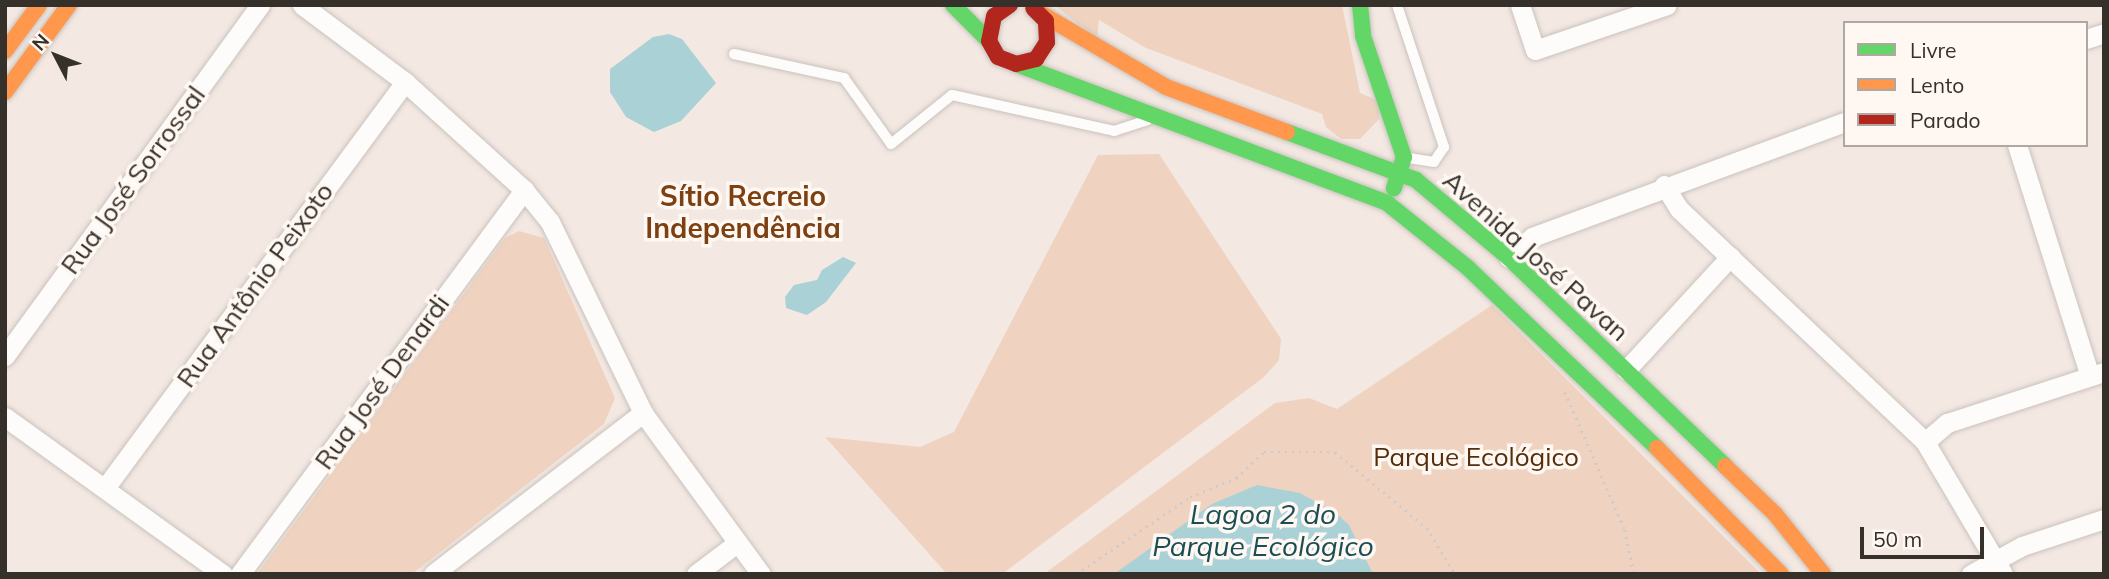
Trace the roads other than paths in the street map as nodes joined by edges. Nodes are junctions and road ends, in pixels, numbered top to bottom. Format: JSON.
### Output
{"nodes":[{"id":1,"x":39,"y":5,"type":"edge"},
{"id":2,"x":69,"y":5,"type":"edge"},
{"id":3,"x":260,"y":5,"type":"edge"},
{"id":4,"x":302,"y":5,"type":"edge"},
{"id":5,"x":953,"y":5,"type":"edge"},
{"id":6,"x":1360,"y":5,"type":"edge"},
{"id":7,"x":1398,"y":5,"type":"edge"},
{"id":8,"x":1520,"y":5,"type":"edge"},
{"id":9,"x":1667,"y":5,"type":"edge"},
{"id":10,"x":1002,"y":7,"type":"edge"},
{"id":11,"x":1033,"y":9,"type":"edge"},
{"id":12,"x":12,"y":27,"type":"edge"},
{"id":13,"x":989,"y":41,"type":"junction"},
{"id":14,"x":5,"y":51,"type":"edge"},
{"id":15,"x":734,"y":54,"type":"dead end"},
{"id":16,"x":1016,"y":64,"type":"junction"},
{"id":17,"x":405,"y":82,"type":"junction"},
{"id":18,"x":5,"y":92,"type":"edge"},
{"id":19,"x":1154,"y":117,"type":"junction"},
{"id":20,"x":1843,"y":123,"type":"edge"},
{"id":21,"x":2018,"y":147,"type":"edge"},
{"id":22,"x":1402,"y":165,"type":"junction"},
{"id":23,"x":1664,"y":185,"type":"junction"},
{"id":24,"x":524,"y":190,"type":"junction"},
{"id":25,"x":1387,"y":203,"type":"junction"},
{"id":26,"x":1730,"y":257,"type":"junction"},
{"id":27,"x":1509,"y":258,"type":"junction"},
{"id":28,"x":5,"y":356,"type":"edge"},
{"id":29,"x":1626,"y":370,"type":"junction"},
{"id":30,"x":2097,"y":374,"type":"edge"},
{"id":31,"x":643,"y":414,"type":"junction"},
{"id":32,"x":5,"y":417,"type":"edge"},
{"id":33,"x":1925,"y":442,"type":"junction"},
{"id":34,"x":105,"y":488,"type":"junction"},
{"id":35,"x":2104,"y":519,"type":"edge"},
{"id":36,"x":737,"y":543,"type":"junction"},
{"id":37,"x":2000,"y":567,"type":"edge"},
{"id":38,"x":223,"y":574,"type":"edge"},
{"id":39,"x":240,"y":574,"type":"edge"},
{"id":40,"x":433,"y":574,"type":"edge"},
{"id":41,"x":696,"y":574,"type":"edge"},
{"id":42,"x":761,"y":574,"type":"edge"},
{"id":43,"x":1781,"y":574,"type":"edge"},
{"id":44,"x":1823,"y":574,"type":"edge"},
{"id":45,"x":1971,"y":574,"type":"edge"}],
"edges":[{"from":1,"to":12,"type":"street"},
{"from":2,"to":18,"type":"street"},
{"from":3,"to":28,"type":"street","name":"Rua José Sorrossal"},
{"from":4,"to":17,"type":"street"},
{"from":5,"to":13,"type":"street"},
{"from":6,"to":22,"type":"street"},
{"from":7,"to":22,"type":"lane"},
{"from":8,"to":9,"type":"street"},
{"from":10,"to":13,"type":"street"},
{"from":11,"to":16,"type":"street"},
{"from":11,"to":22,"type":"street","name":"Avenida José Pavan"},
{"from":12,"to":14,"type":"street"},
{"from":13,"to":16,"type":"street","name":"Avenida José Pavan"},
{"from":15,"to":19,"type":"lane"},
{"from":16,"to":19,"type":"street","name":"Avenida José Pavan"},
{"from":17,"to":24,"type":"street"},
{"from":17,"to":34,"type":"street","name":"Rua Antônio Peixoto"},
{"from":19,"to":25,"type":"street","name":"Avenida José Pavan"},
{"from":20,"to":23,"type":"street"},
{"from":21,"to":30,"type":"street"},
{"from":22,"to":25,"type":"street"},
{"from":22,"to":27,"type":"street","name":"Avenida José Pavan"},
{"from":23,"to":26,"type":"street"},
{"from":23,"to":27,"type":"street"},
{"from":24,"to":31,"type":"street"},
{"from":24,"to":39,"type":"street","name":"Rua José Denardi"},
{"from":25,"to":43,"type":"street","name":"Avenida José Pavan"},
{"from":26,"to":29,"type":"street"},
{"from":26,"to":33,"type":"street"},
{"from":27,"to":29,"type":"street","name":"Avenida José Pavan"},
{"from":29,"to":44,"type":"street","name":"Avenida José Pavan"},
{"from":30,"to":33,"type":"street"},
{"from":31,"to":36,"type":"street"},
{"from":31,"to":40,"type":"street"},
{"from":32,"to":34,"type":"street"},
{"from":33,"to":37,"type":"street"},
{"from":34,"to":38,"type":"street"},
{"from":35,"to":37,"type":"street"},
{"from":36,"to":41,"type":"street"},
{"from":36,"to":42,"type":"street"},
{"from":37,"to":45,"type":"street"}]}
